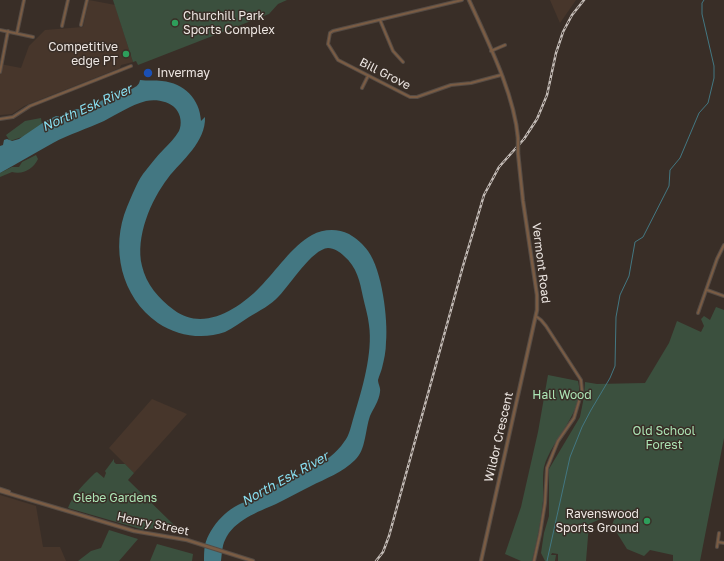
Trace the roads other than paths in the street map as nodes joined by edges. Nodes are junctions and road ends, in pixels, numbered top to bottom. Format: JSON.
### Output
{"nodes":[{"id":1,"x":24,"y":0,"type":"edge"},
{"id":2,"x":68,"y":0,"type":"edge"},
{"id":3,"x":87,"y":0,"type":"edge"},
{"id":4,"x":462,"y":0,"type":"edge"},
{"id":5,"x":469,"y":0,"type":"edge"},
{"id":6,"x":380,"y":20,"type":"junction"},
{"id":7,"x":81,"y":25,"type":"dead end"},
{"id":8,"x":62,"y":26,"type":"dead end"},
{"id":9,"x":0,"y":30,"type":"edge"},
{"id":10,"x":8,"y":32,"type":"junction"},
{"id":11,"x":17,"y":33,"type":"junction"},
{"id":12,"x":33,"y":37,"type":"dead end"},
{"id":13,"x":505,"y":45,"type":"dead end"},
{"id":14,"x":491,"y":51,"type":"junction"},
{"id":15,"x":403,"y":62,"type":"dead end"},
{"id":16,"x":131,"y":66,"type":"dead end"},
{"id":17,"x":0,"y":70,"type":"edge"},
{"id":18,"x":501,"y":75,"type":"junction"},
{"id":19,"x":368,"y":76,"type":"junction"},
{"id":20,"x":362,"y":88,"type":"dead end"},
{"id":21,"x":0,"y":119,"type":"edge"},
{"id":22,"x":724,"y":245,"type":"edge"},
{"id":23,"x":707,"y":290,"type":"junction"},
{"id":24,"x":724,"y":296,"type":"edge"},
{"id":25,"x":698,"y":313,"type":"dead end"},
{"id":26,"x":537,"y":317,"type":"junction"},
{"id":27,"x":0,"y":490,"type":"edge"},
{"id":28,"x":720,"y":533,"type":"dead end"},
{"id":29,"x":718,"y":542,"type":"junction"},
{"id":30,"x":724,"y":543,"type":"edge"},
{"id":31,"x":717,"y":547,"type":"dead end"},
{"id":32,"x":253,"y":561,"type":"edge"},
{"id":33,"x":481,"y":561,"type":"edge"},
{"id":34,"x":534,"y":561,"type":"edge"}],
"edges":[{"from":1,"to":11,"type":"street"},
{"from":2,"to":8,"type":"street"},
{"from":3,"to":7,"type":"street"},
{"from":4,"to":6,"type":"street"},
{"from":5,"to":14,"type":"street","name":"Vermont Road"},
{"from":6,"to":15,"type":"street"},
{"from":6,"to":19,"type":"street","name":"Bill Grove"},
{"from":9,"to":10,"type":"street"},
{"from":10,"to":11,"type":"street"},
{"from":10,"to":17,"type":"street"},
{"from":11,"to":12,"type":"street"},
{"from":13,"to":14,"type":"street"},
{"from":14,"to":18,"type":"street","name":"Vermont Road"},
{"from":16,"to":21,"type":"street"},
{"from":18,"to":19,"type":"street","name":"Bill Grove"},
{"from":18,"to":26,"type":"street","name":"Vermont Road","bridge":true},
{"from":19,"to":20,"type":"street"},
{"from":22,"to":23,"type":"street"},
{"from":23,"to":24,"type":"street"},
{"from":23,"to":25,"type":"street"},
{"from":26,"to":33,"type":"street","name":"Wildor Crescent"},
{"from":26,"to":34,"type":"street","name":"Vermont Road"},
{"from":27,"to":32,"type":"street","name":"Henry Street"},
{"from":28,"to":29,"type":"street"},
{"from":29,"to":30,"type":"street"},
{"from":29,"to":31,"type":"street"}]}
